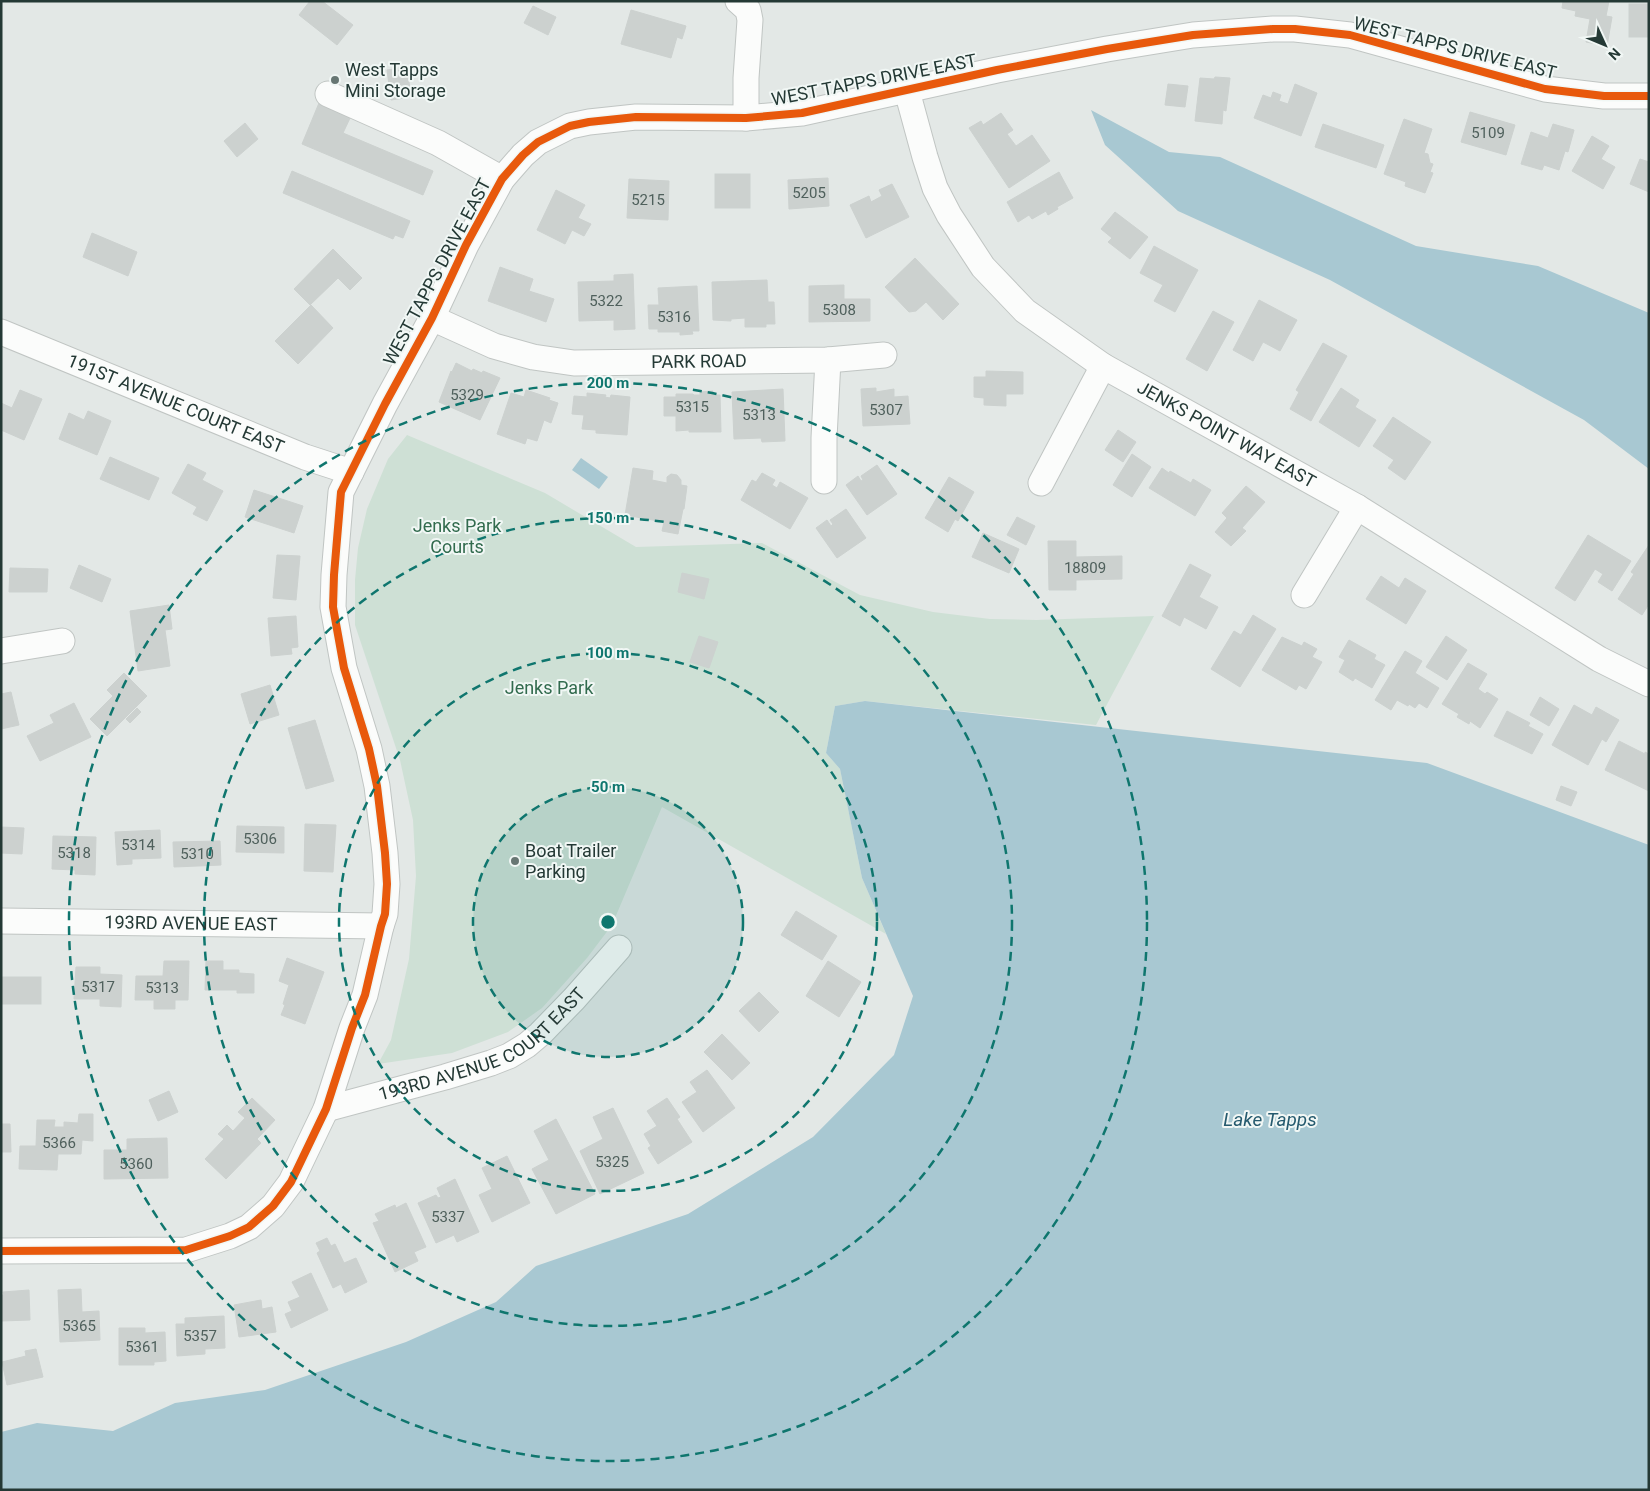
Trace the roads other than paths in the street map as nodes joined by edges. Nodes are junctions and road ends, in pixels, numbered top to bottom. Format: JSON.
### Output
{"nodes":[{"id":1,"x":738,"y":1,"type":"edge"},
{"id":2,"x":907,"y":91,"type":"junction"},
{"id":3,"x":328,"y":94,"type":"dead end"},
{"id":4,"x":1649,"y":96,"type":"edge"},
{"id":5,"x":746,"y":118,"type":"junction"},
{"id":6,"x":502,"y":179,"type":"junction"},
{"id":7,"x":432,"y":318,"type":"junction"},
{"id":8,"x":1,"y":332,"type":"edge"},
{"id":9,"x":884,"y":354,"type":"dead end"},
{"id":10,"x":828,"y":360,"type":"junction"},
{"id":11,"x":1103,"y":366,"type":"junction"},
{"id":12,"x":351,"y":472,"type":"junction"},
{"id":13,"x":824,"y":481,"type":"dead end"},
{"id":14,"x":1041,"y":483,"type":"dead end"},
{"id":15,"x":1357,"y":507,"type":"junction"},
{"id":16,"x":1304,"y":595,"type":"dead end"},
{"id":17,"x":62,"y":642,"type":"dead end"},
{"id":18,"x":1,"y":651,"type":"edge"},
{"id":19,"x":1649,"y":684,"type":"edge"},
{"id":20,"x":1,"y":921,"type":"edge"},
{"id":21,"x":381,"y":926,"type":"junction"},
{"id":22,"x":619,"y":948,"type":"dead end"},
{"id":23,"x":326,"y":1109,"type":"junction"},
{"id":24,"x":1,"y":1251,"type":"edge"}],
"edges":[{"from":1,"to":5,"type":"street"},
{"from":2,"to":4,"type":"street","name":"WEST TAPPS DRIVE EAST"},
{"from":2,"to":5,"type":"street","name":"WEST TAPPS DRIVE EAST"},
{"from":2,"to":11,"type":"street","name":"JENKS POINT WAY EAST"},
{"from":3,"to":6,"type":"street"},
{"from":5,"to":6,"type":"street","name":"WEST TAPPS DRIVE EAST"},
{"from":6,"to":7,"type":"street","name":"WEST TAPPS DRIVE EAST"},
{"from":7,"to":10,"type":"street","name":"PARK ROAD"},
{"from":7,"to":12,"type":"street","name":"WEST TAPPS DRIVE EAST"},
{"from":8,"to":12,"type":"street","name":"191ST AVENUE COURT EAST"},
{"from":9,"to":10,"type":"street","name":"PARK ROAD"},
{"from":10,"to":13,"type":"street"},
{"from":11,"to":14,"type":"street"},
{"from":11,"to":15,"type":"street","name":"JENKS POINT WAY EAST"},
{"from":12,"to":21,"type":"street","name":"WEST TAPPS DRIVE EAST"},
{"from":15,"to":16,"type":"street"},
{"from":15,"to":19,"type":"street","name":"JENKS POINT WAY EAST"},
{"from":17,"to":18,"type":"street"},
{"from":20,"to":21,"type":"street","name":"193RD AVENUE EAST"},
{"from":21,"to":23,"type":"street","name":"WEST TAPPS DRIVE EAST"},
{"from":22,"to":23,"type":"street","name":"193RD AVENUE COURT EAST"},
{"from":23,"to":24,"type":"street","name":"WEST TAPPS DRIVE EAST"}]}
